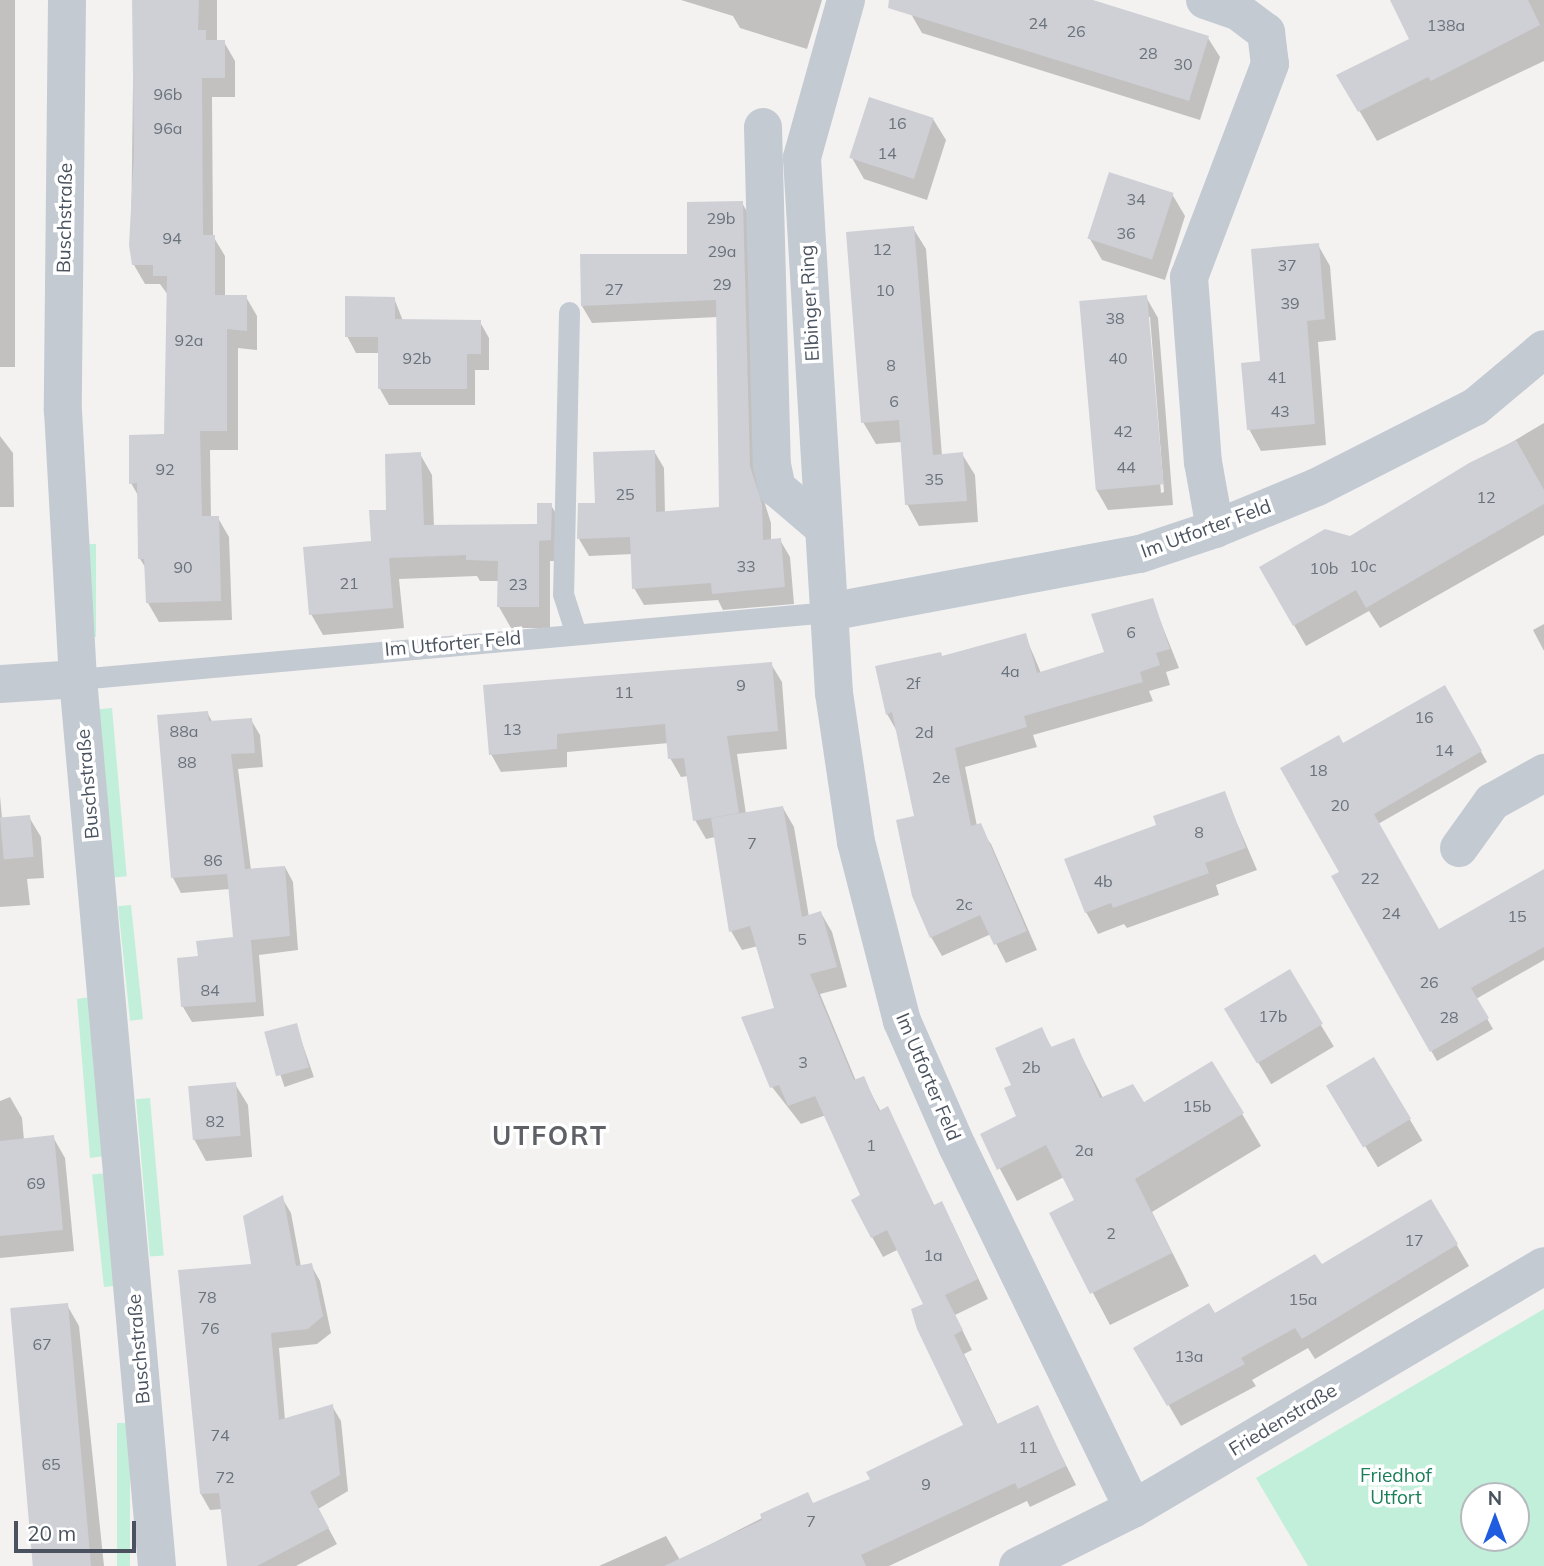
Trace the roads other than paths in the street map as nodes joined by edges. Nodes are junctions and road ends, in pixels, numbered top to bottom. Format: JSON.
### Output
{"nodes":[{"id":1,"x":67,"y":0,"type":"edge"},
{"id":2,"x":846,"y":0,"type":"edge"},
{"id":3,"x":1205,"y":0,"type":"edge"},
{"id":4,"x":763,"y":127,"type":"dead end"},
{"id":5,"x":569,"y":312,"type":"dead end"},
{"id":6,"x":1544,"y":349,"type":"edge"},
{"id":7,"x":824,"y":528,"type":"junction"},
{"id":8,"x":1215,"y":529,"type":"junction"},
{"id":9,"x":829,"y":612,"type":"junction"},
{"id":10,"x":576,"y":634,"type":"junction"},
{"id":11,"x":78,"y":679,"type":"junction"},
{"id":12,"x":0,"y":684,"type":"edge"},
{"id":13,"x":1544,"y":773,"type":"edge"},
{"id":14,"x":1459,"y":848,"type":"dead end"},
{"id":15,"x":1544,"y":1266,"type":"edge"},
{"id":16,"x":1133,"y":1509,"type":"junction"},
{"id":17,"x":157,"y":1566,"type":"edge"},
{"id":18,"x":1018,"y":1566,"type":"edge"}],
"edges":[{"from":1,"to":11,"type":"street","name":"Buschstraße"},
{"from":2,"to":7,"type":"street","name":"Elbinger Ring"},
{"from":3,"to":8,"type":"street"},
{"from":4,"to":7,"type":"street"},
{"from":5,"to":10,"type":"lane"},
{"from":6,"to":8,"type":"street","name":"Im Utforter Feld"},
{"from":7,"to":9,"type":"street","name":"Elbinger Ring"},
{"from":8,"to":9,"type":"street","name":"Im Utforter Feld"},
{"from":9,"to":10,"type":"lane","name":"Im Utforter Feld"},
{"from":9,"to":16,"type":"street","name":"Im Utforter Feld"},
{"from":10,"to":11,"type":"lane","name":"Im Utforter Feld"},
{"from":11,"to":12,"type":"street"},
{"from":11,"to":17,"type":"street","name":"Buschstraße"},
{"from":13,"to":14,"type":"street"},
{"from":15,"to":16,"type":"street","name":"Friedenstraße"},
{"from":16,"to":18,"type":"street","name":"Friedenstraße"}]}
